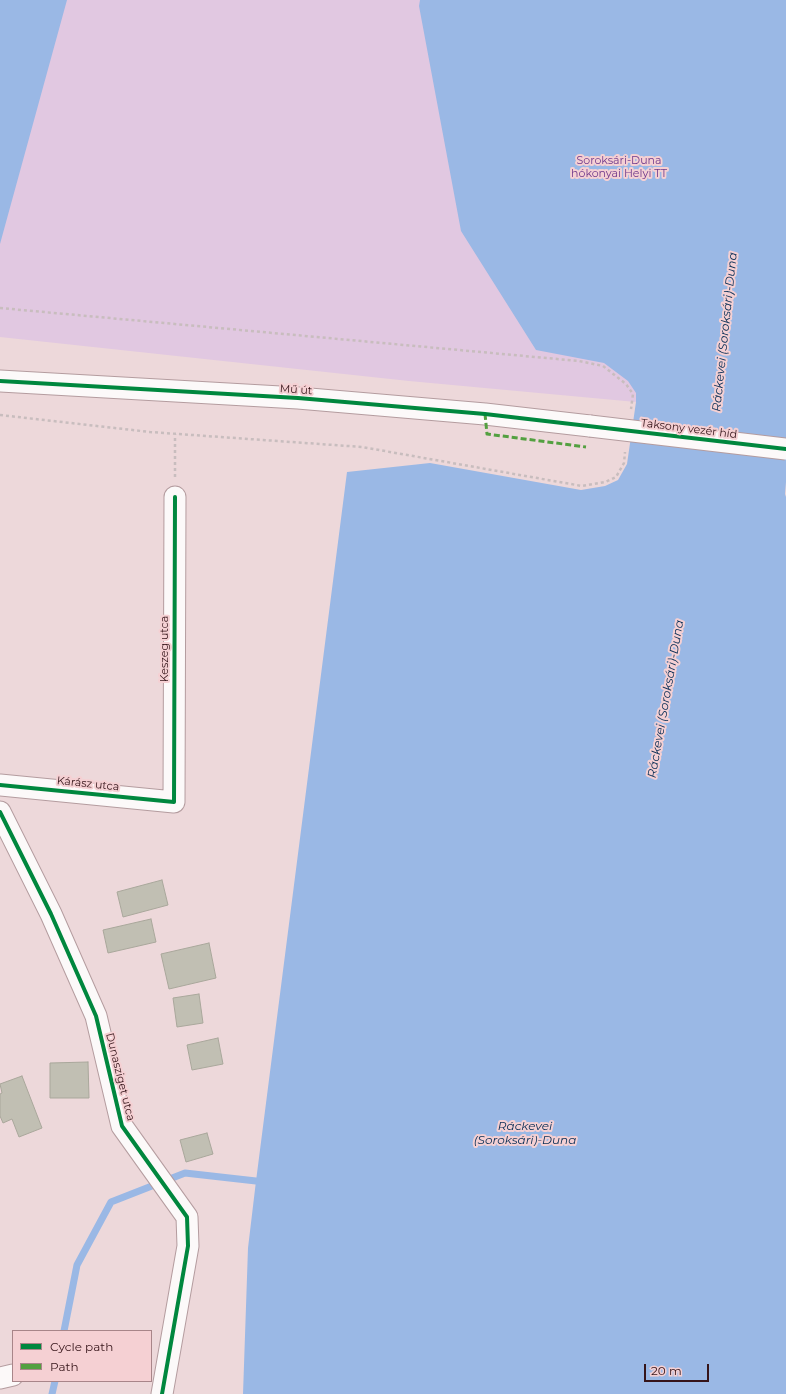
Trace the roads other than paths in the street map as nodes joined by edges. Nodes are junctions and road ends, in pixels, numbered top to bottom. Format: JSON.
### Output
{"nodes":[{"id":1,"x":0,"y":381,"type":"edge"},
{"id":2,"x":590,"y":426,"type":"joint"},
{"id":3,"x":786,"y":450,"type":"edge"},
{"id":4,"x":174,"y":497,"type":"road end"},
{"id":5,"x":0,"y":784,"type":"edge"},
{"id":6,"x":174,"y":802,"type":"joint"},
{"id":7,"x":0,"y":812,"type":"edge"},
{"id":8,"x":12,"y":1375,"type":"edge"},
{"id":9,"x":0,"y":1378,"type":"edge"},
{"id":10,"x":162,"y":1394,"type":"edge"}],
"edges":[{"from":1,"to":2,"type":"street","name":"Mű út"},
{"from":2,"to":3,"type":"street","name":"Taksony vezér híd","bridge":true},
{"from":4,"to":6,"type":"street","name":"Keszeg utca"},
{"from":5,"to":6,"type":"street","name":"Kárász utca"},
{"from":7,"to":10,"type":"street","name":"Dunasziget utca"},
{"from":8,"to":9,"type":"street"}]}
